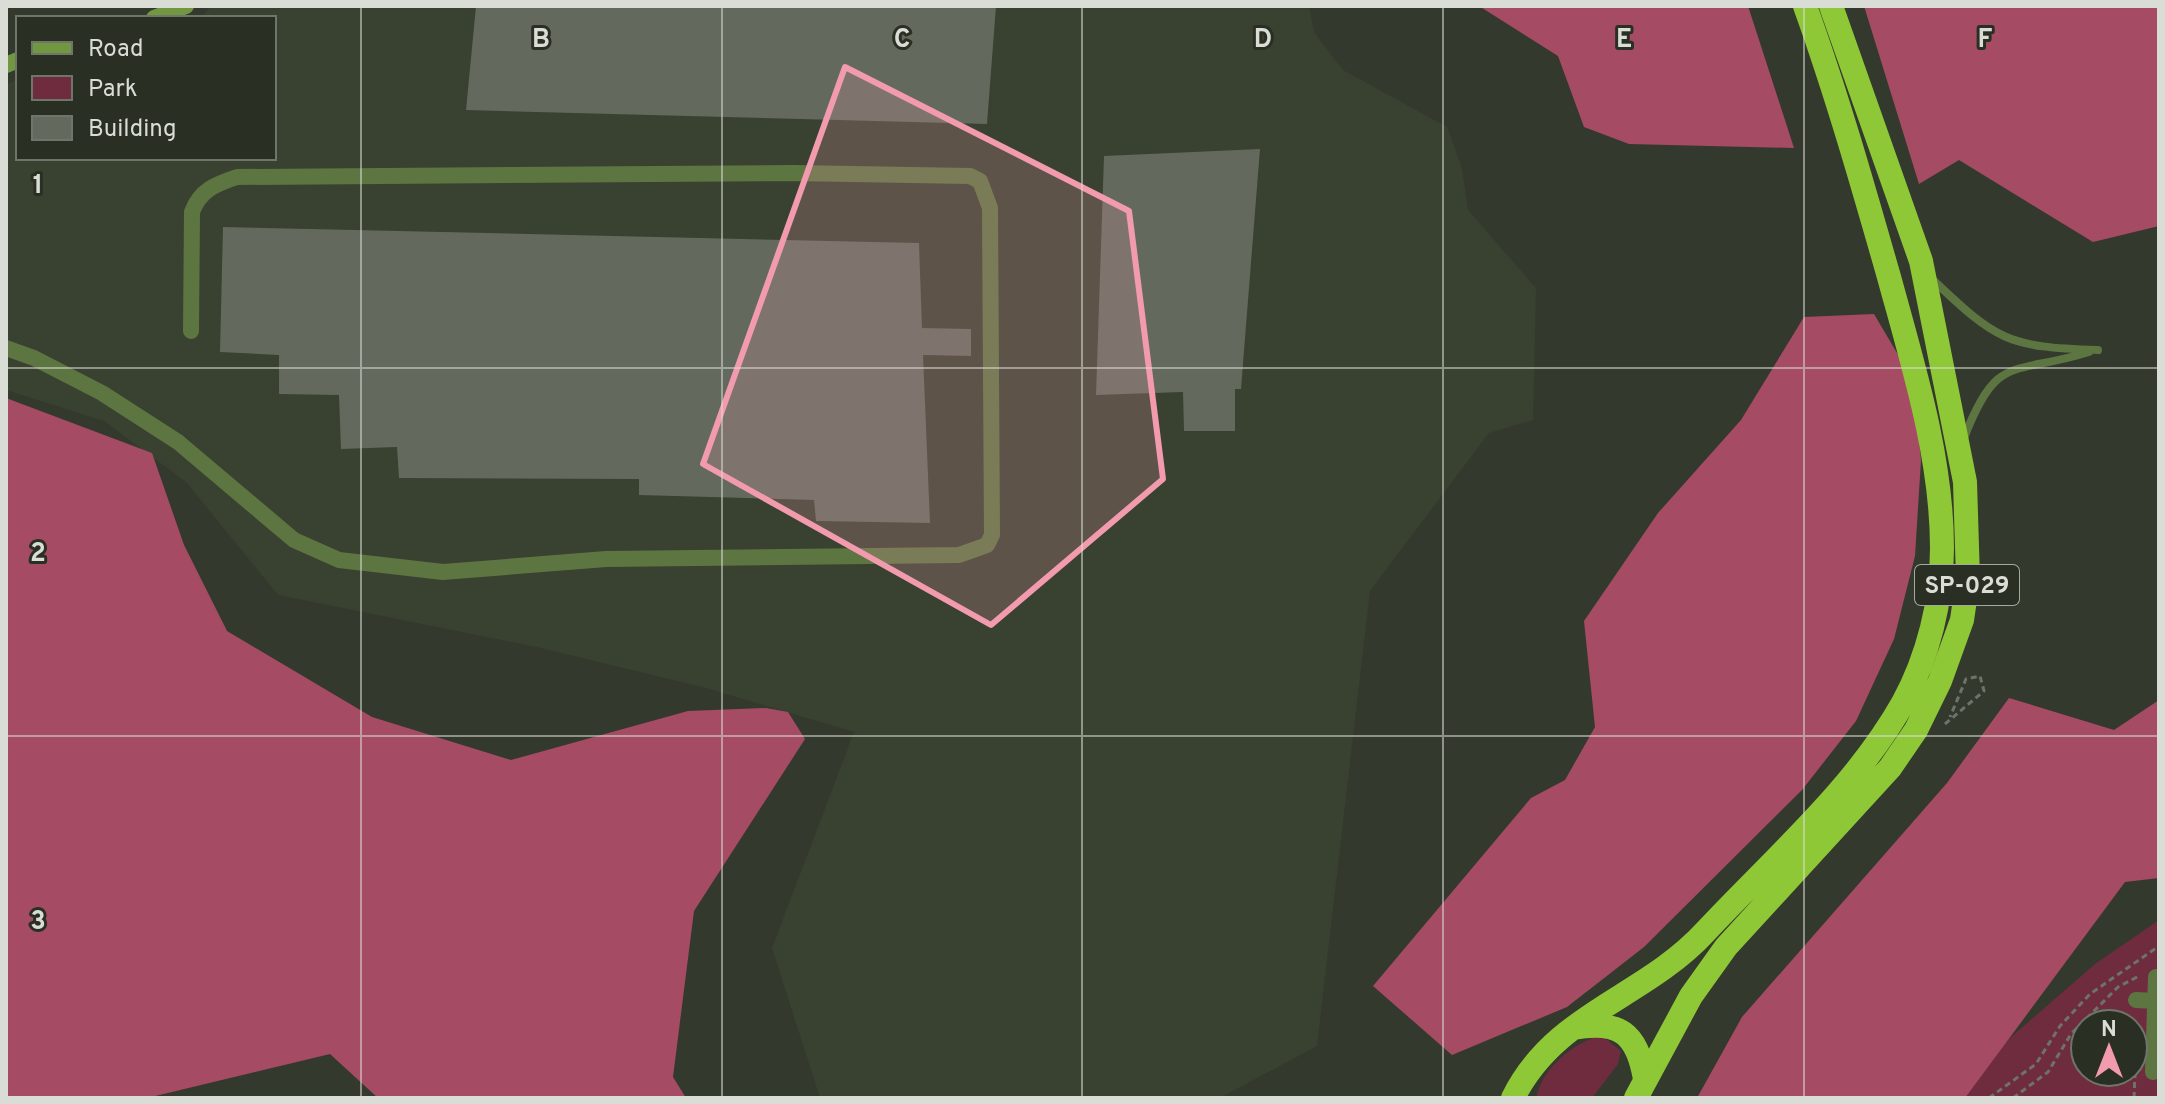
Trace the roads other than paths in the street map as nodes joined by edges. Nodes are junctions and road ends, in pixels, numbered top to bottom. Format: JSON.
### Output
{"nodes":[{"id":1,"x":186,"y":6,"type":"edge"},
{"id":2,"x":1805,"y":6,"type":"edge"},
{"id":3,"x":1831,"y":6,"type":"edge"},
{"id":4,"x":159,"y":16,"type":"edge"},
{"id":5,"x":1923,"y":271,"type":"junction"},
{"id":6,"x":191,"y":331,"type":"dead end"},
{"id":7,"x":6,"y":348,"type":"edge"},
{"id":8,"x":6,"y":357,"type":"edge"},
{"id":9,"x":34,"y":358,"type":"junction"},
{"id":10,"x":1959,"y":450,"type":"junction"},
{"id":11,"x":2154,"y":973,"type":"edge"},
{"id":12,"x":2136,"y":1000,"type":"dead end"},
{"id":13,"x":2155,"y":1001,"type":"junction"},
{"id":14,"x":1568,"y":1029,"type":"junction"},
{"id":15,"x":2149,"y":1072,"type":"edge"},
{"id":16,"x":1640,"y":1088,"type":"edge"},
{"id":17,"x":1513,"y":1098,"type":"edge"}],
"edges":[{"from":1,"to":4,"type":"street"},
{"from":2,"to":14,"type":"highway","number":"SP-029"},
{"from":3,"to":5,"type":"highway","number":"SP-029"},
{"from":5,"to":10,"type":"highway","number":"SP-029"},
{"from":5,"to":10,"type":"lane"},
{"from":6,"to":9,"type":"street"},
{"from":7,"to":9,"type":"street"},
{"from":8,"to":9,"type":"street"},
{"from":10,"to":16,"type":"highway","number":"SP-029"},
{"from":11,"to":13,"type":"street"},
{"from":12,"to":13,"type":"street"},
{"from":13,"to":15,"type":"street"},
{"from":14,"to":16,"type":"highway","number":"SP-029"},
{"from":14,"to":17,"type":"highway","number":"SP-029"}]}
